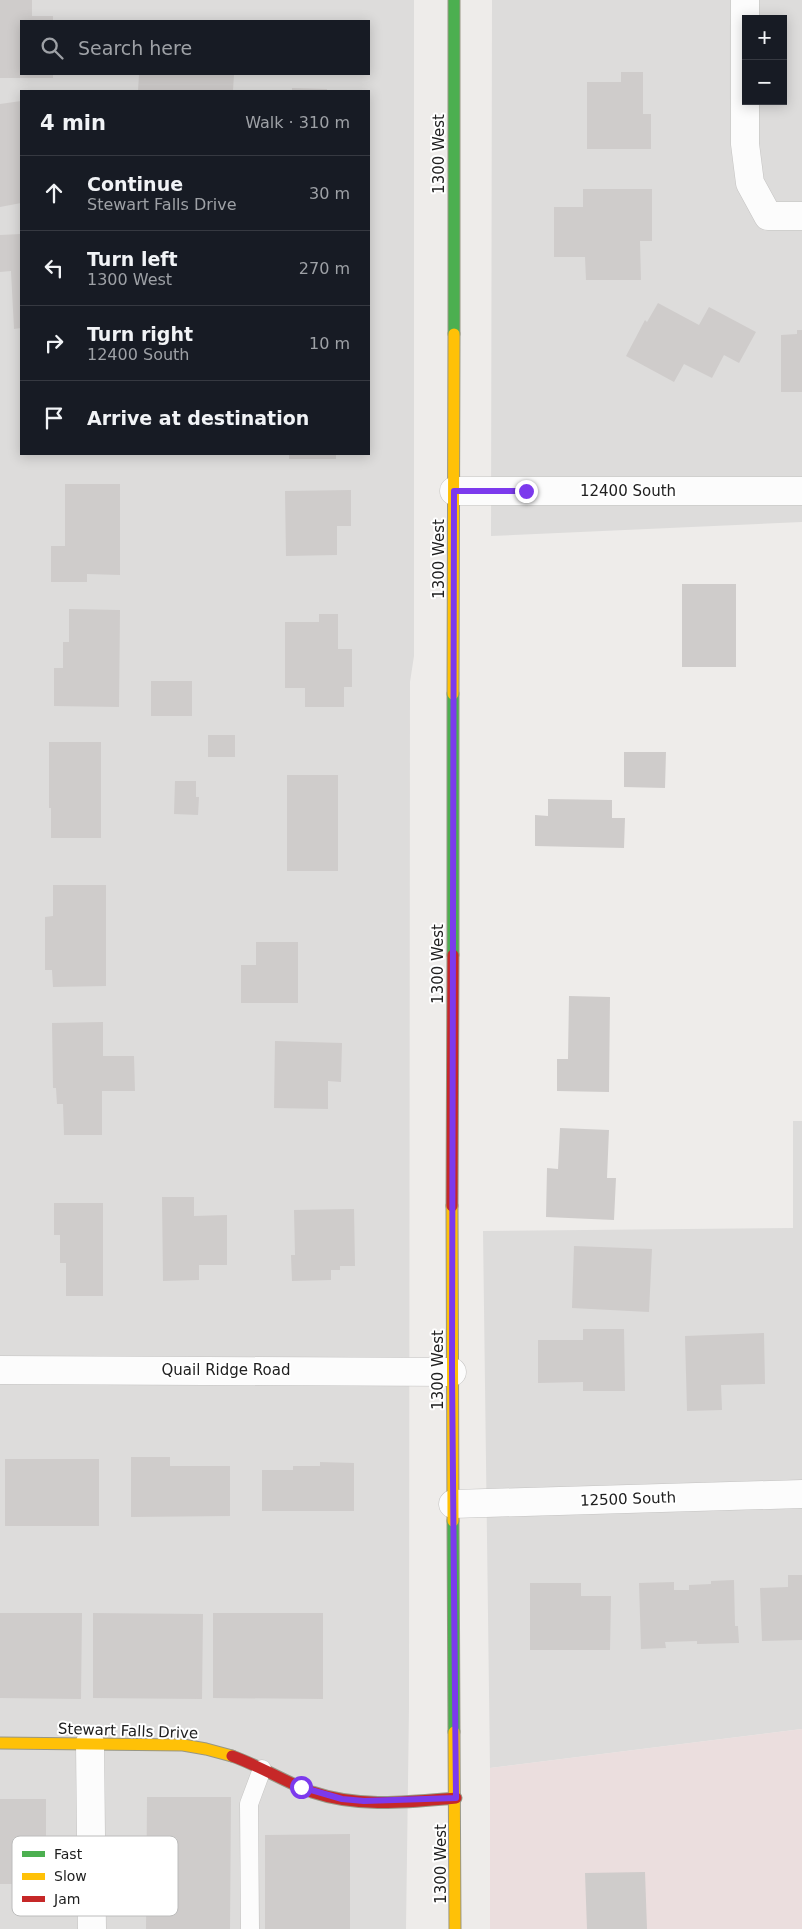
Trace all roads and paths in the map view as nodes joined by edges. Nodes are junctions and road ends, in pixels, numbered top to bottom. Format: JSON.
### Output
{"nodes":[{"id":1,"x":454,"y":0,"type":"edge"},
{"id":2,"x":745,"y":0,"type":"edge"},
{"id":3,"x":802,"y":216,"type":"edge"},
{"id":4,"x":802,"y":490,"type":"edge"},
{"id":5,"x":454,"y":491,"type":"junction"},
{"id":6,"x":0,"y":1370,"type":"edge"},
{"id":7,"x":452,"y":1372,"type":"junction"},
{"id":8,"x":802,"y":1494,"type":"edge"},
{"id":9,"x":453,"y":1504,"type":"junction"},
{"id":10,"x":0,"y":1743,"type":"edge"},
{"id":11,"x":90,"y":1743,"type":"junction"},
{"id":12,"x":262,"y":1769,"type":"junction"},
{"id":13,"x":456,"y":1798,"type":"junction"},
{"id":14,"x":91,"y":1836,"type":"edge"},
{"id":15,"x":92,"y":1916,"type":"edge"},
{"id":16,"x":92,"y":1929,"type":"edge"},
{"id":17,"x":250,"y":1929,"type":"edge"},
{"id":18,"x":455,"y":1929,"type":"edge"}],
"edges":[{"from":1,"to":5,"type":"street","name":"1300 West"},
{"from":2,"to":3,"type":"street"},
{"from":4,"to":5,"type":"street","name":"12400 South"},
{"from":5,"to":7,"type":"street","name":"1300 West"},
{"from":6,"to":7,"type":"street","name":"Quail Ridge Road"},
{"from":7,"to":9,"type":"street","name":"1300 West"},
{"from":8,"to":9,"type":"street","name":"12500 South"},
{"from":9,"to":13,"type":"street","name":"1300 West"},
{"from":10,"to":11,"type":"street","name":"Stewart Falls Drive"},
{"from":11,"to":12,"type":"street","name":"Stewart Falls Drive"},
{"from":11,"to":14,"type":"street"},
{"from":12,"to":13,"type":"street","name":"Stewart Falls Drive"},
{"from":12,"to":17,"type":"lane"},
{"from":13,"to":18,"type":"street","name":"1300 West"},
{"from":15,"to":16,"type":"street"}]}
